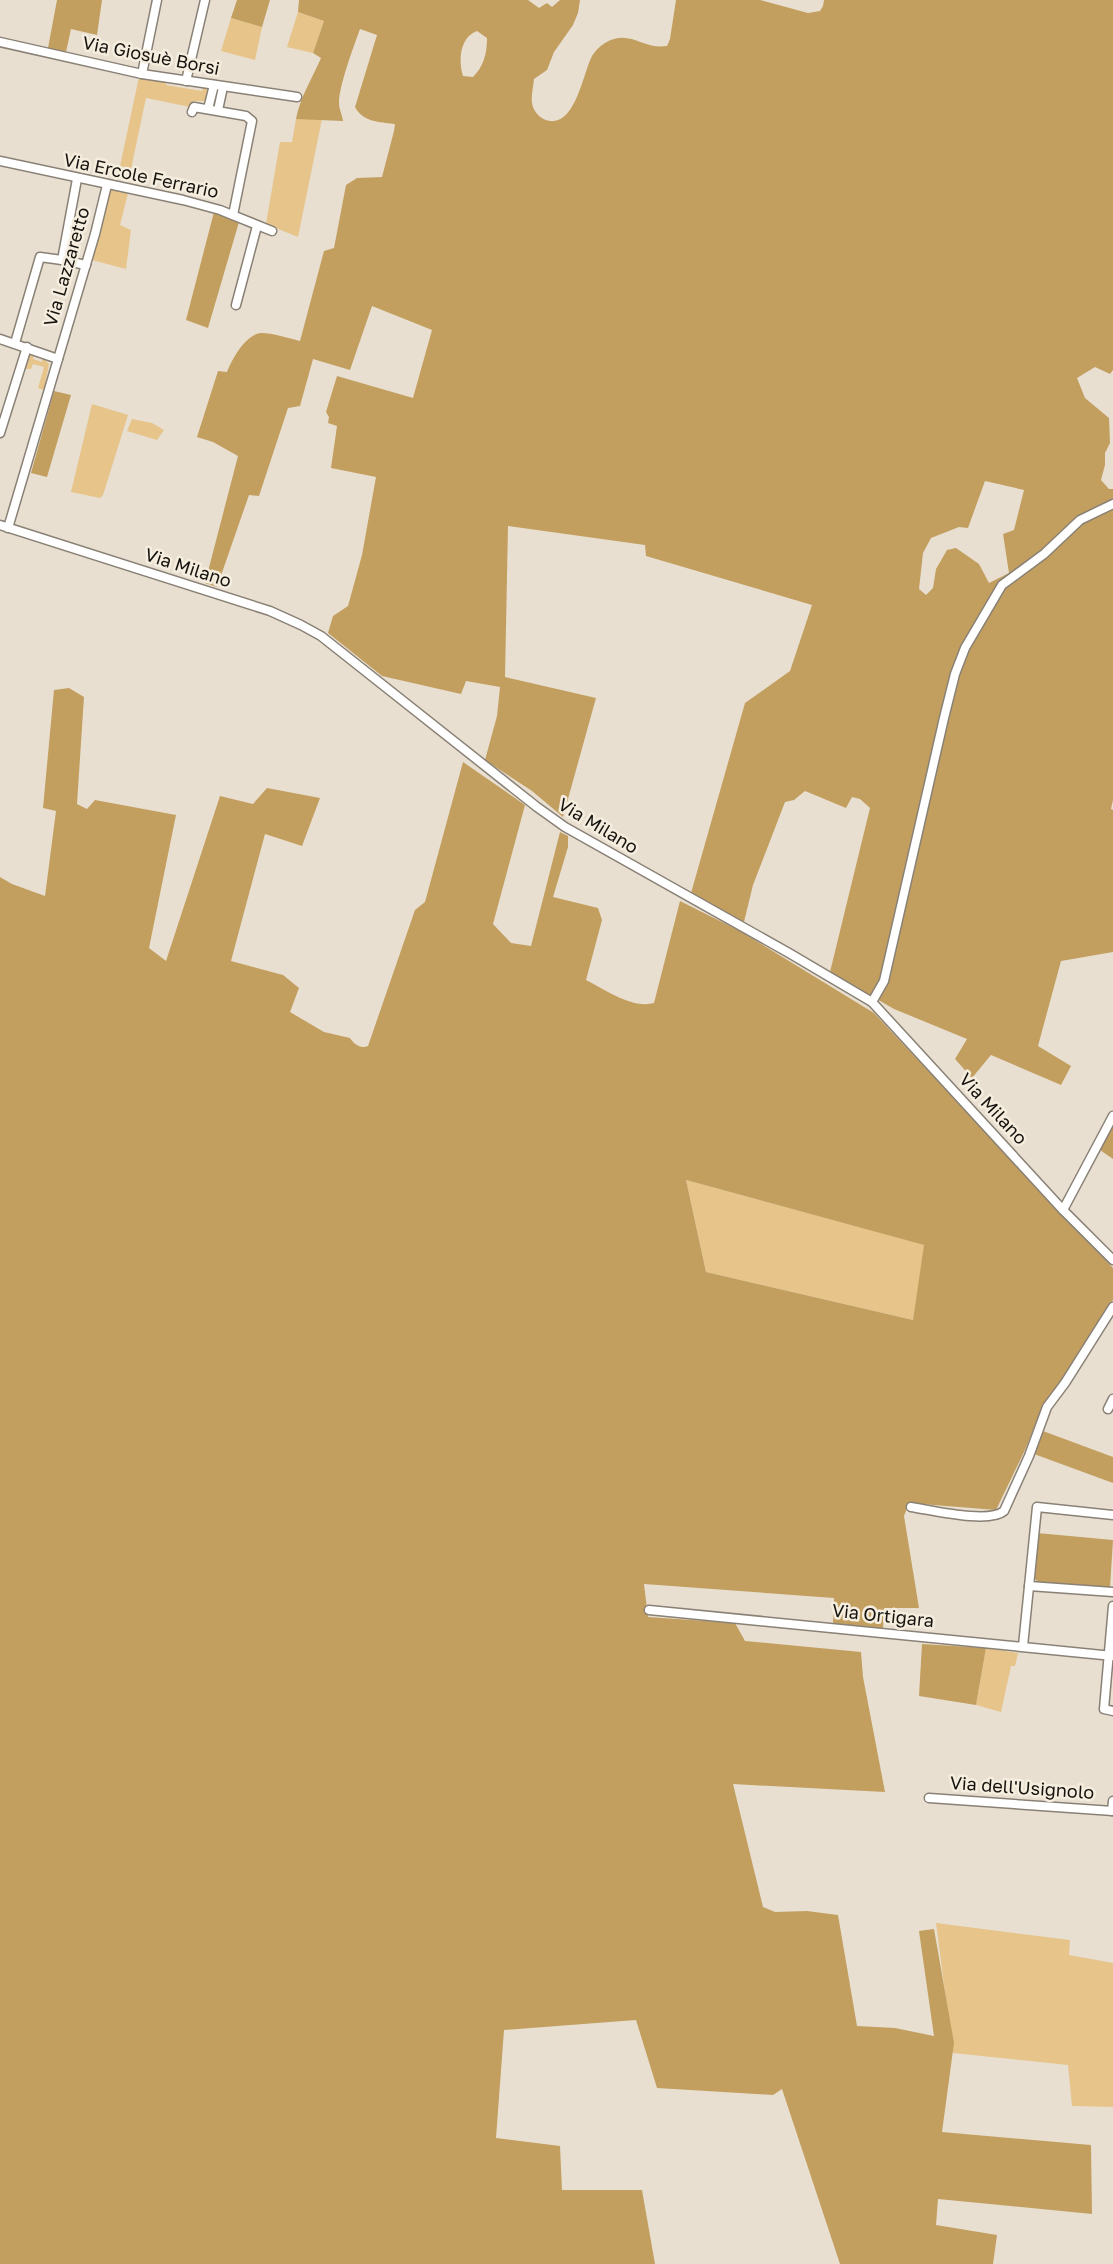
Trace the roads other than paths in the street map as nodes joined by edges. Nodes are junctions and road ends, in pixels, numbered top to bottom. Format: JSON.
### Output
{"nodes":[{"id":1,"x":158,"y":0,"type":"edge"},
{"id":2,"x":206,"y":0,"type":"edge"},
{"id":3,"x":0,"y":42,"type":"edge"},
{"id":4,"x":142,"y":74,"type":"junction"},
{"id":5,"x":186,"y":81,"type":"junction"},
{"id":6,"x":218,"y":86,"type":"junction"},
{"id":7,"x":297,"y":97,"type":"dead end"},
{"id":8,"x":208,"y":109,"type":"junction"},
{"id":9,"x":218,"y":110,"type":"junction"},
{"id":10,"x":192,"y":112,"type":"dead end"},
{"id":11,"x":0,"y":161,"type":"edge"},
{"id":12,"x":77,"y":179,"type":"junction"},
{"id":13,"x":107,"y":185,"type":"junction"},
{"id":14,"x":233,"y":215,"type":"junction"},
{"id":15,"x":257,"y":226,"type":"junction"},
{"id":16,"x":272,"y":231,"type":"dead end"},
{"id":17,"x":62,"y":260,"type":"junction"},
{"id":18,"x":86,"y":265,"type":"junction"},
{"id":19,"x":236,"y":305,"type":"dead end"},
{"id":20,"x":0,"y":339,"type":"edge"},
{"id":21,"x":15,"y":343,"type":"junction"},
{"id":22,"x":27,"y":347,"type":"junction"},
{"id":23,"x":58,"y":359,"type":"junction"},
{"id":24,"x":0,"y":432,"type":"edge"},
{"id":25,"x":1113,"y":504,"type":"edge"},
{"id":26,"x":4,"y":527,"type":"edge"},
{"id":27,"x":872,"y":1002,"type":"junction"},
{"id":28,"x":1113,"y":1116,"type":"edge"},
{"id":29,"x":1063,"y":1210,"type":"junction"},
{"id":30,"x":1113,"y":1260,"type":"edge"},
{"id":31,"x":1113,"y":1306,"type":"edge"},
{"id":32,"x":1113,"y":1399,"type":"edge"},
{"id":33,"x":1108,"y":1409,"type":"dead end"},
{"id":34,"x":911,"y":1507,"type":"dead end"},
{"id":35,"x":1113,"y":1515,"type":"edge"},
{"id":36,"x":1029,"y":1586,"type":"junction"},
{"id":37,"x":1113,"y":1592,"type":"edge"},
{"id":38,"x":1113,"y":1606,"type":"edge"},
{"id":39,"x":649,"y":1610,"type":"dead end"},
{"id":40,"x":1023,"y":1646,"type":"junction"},
{"id":41,"x":1111,"y":1655,"type":"edge"},
{"id":42,"x":1108,"y":1710,"type":"edge"},
{"id":43,"x":929,"y":1798,"type":"dead end"},
{"id":44,"x":1113,"y":1808,"type":"edge"}],
"edges":[{"from":1,"to":4,"type":"street"},
{"from":2,"to":5,"type":"street"},
{"from":3,"to":4,"type":"street","name":"Via Giosuè Borsi"},
{"from":4,"to":5,"type":"street","name":"Via Giosuè Borsi"},
{"from":5,"to":6,"type":"street","name":"Via Giosuè Borsi"},
{"from":6,"to":7,"type":"street","name":"Via Giosuè Borsi"},
{"from":6,"to":8,"type":"street"},
{"from":6,"to":9,"type":"street"},
{"from":8,"to":9,"type":"street"},
{"from":8,"to":10,"type":"street"},
{"from":9,"to":14,"type":"street"},
{"from":11,"to":12,"type":"street","name":"Via Ercole Ferrario"},
{"from":12,"to":13,"type":"street","name":"Via Ercole Ferrario"},
{"from":12,"to":17,"type":"street"},
{"from":13,"to":14,"type":"street","name":"Via Ercole Ferrario"},
{"from":13,"to":18,"type":"street","name":"Via Lazzaretto"},
{"from":14,"to":15,"type":"street","name":"Via Ercole Ferrario"},
{"from":15,"to":16,"type":"street","name":"Via Ercole Ferrario"},
{"from":15,"to":19,"type":"street"},
{"from":17,"to":18,"type":"street"},
{"from":17,"to":21,"type":"street"},
{"from":18,"to":23,"type":"street","name":"Via Lazzaretto"},
{"from":20,"to":21,"type":"street","name":"Via Lazzaretto"},
{"from":21,"to":22,"type":"street","name":"Via Lazzaretto"},
{"from":22,"to":23,"type":"street","name":"Via Lazzaretto"},
{"from":22,"to":24,"type":"street"},
{"from":23,"to":26,"type":"street","name":"Via Lazzaretto"},
{"from":25,"to":27,"type":"street"},
{"from":26,"to":27,"type":"street","name":"Via Milano"},
{"from":27,"to":29,"type":"street","name":"Via Milano"},
{"from":28,"to":29,"type":"street"},
{"from":29,"to":30,"type":"street","name":"Via Milano"},
{"from":31,"to":34,"type":"street"},
{"from":32,"to":33,"type":"street"},
{"from":35,"to":36,"type":"street"},
{"from":36,"to":37,"type":"street"},
{"from":36,"to":40,"type":"street"},
{"from":38,"to":41,"type":"street"},
{"from":39,"to":40,"type":"street","name":"Via Ortigara"},
{"from":40,"to":41,"type":"street","name":"Via Ortigara"},
{"from":41,"to":42,"type":"street"},
{"from":43,"to":44,"type":"street","name":"Via dell'Usignolo"}]}
